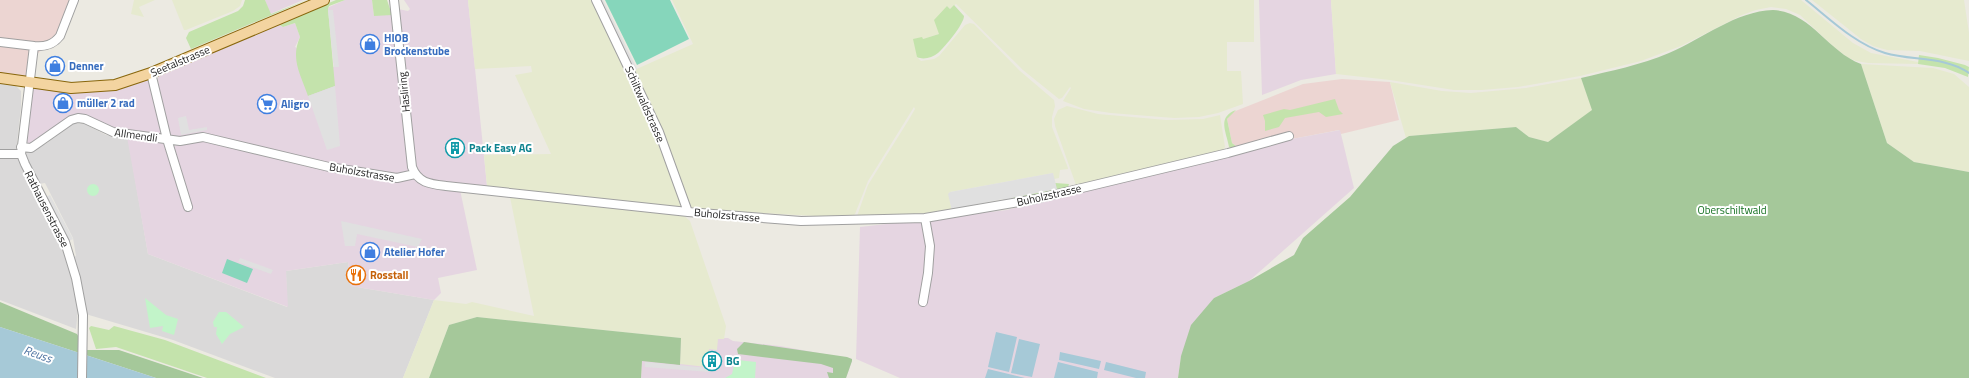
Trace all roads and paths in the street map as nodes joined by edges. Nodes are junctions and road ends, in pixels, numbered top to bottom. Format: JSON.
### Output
{"nodes":[{"id":1,"x":74,"y":0,"type":"edge"},
{"id":2,"x":324,"y":0,"type":"edge"},
{"id":3,"x":389,"y":0,"type":"edge"},
{"id":4,"x":394,"y":0,"type":"edge"},
{"id":5,"x":596,"y":0,"type":"edge"},
{"id":6,"x":395,"y":9,"type":"junction"},
{"id":7,"x":0,"y":42,"type":"edge"},
{"id":8,"x":34,"y":46,"type":"junction"},
{"id":9,"x":151,"y":73,"type":"junction"},
{"id":10,"x":0,"y":78,"type":"edge"},
{"id":11,"x":29,"y":81,"type":"junction"},
{"id":12,"x":1289,"y":136,"type":"dead end"},
{"id":13,"x":167,"y":139,"type":"junction"},
{"id":14,"x":21,"y":151,"type":"junction"},
{"id":15,"x":0,"y":154,"type":"edge"},
{"id":16,"x":415,"y":174,"type":"junction"},
{"id":17,"x":188,"y":207,"type":"dead end"},
{"id":18,"x":688,"y":212,"type":"junction"},
{"id":19,"x":925,"y":218,"type":"junction"},
{"id":20,"x":923,"y":302,"type":"dead end"},
{"id":21,"x":82,"y":378,"type":"edge"}],
"edges":[{"from":1,"to":8,"type":"street"},
{"from":2,"to":9,"type":"main road","name":"Seetalstrasse"},
{"from":3,"to":6,"type":"street","name":"Hasliring"},
{"from":4,"to":6,"type":"street","name":"Hasliring"},
{"from":5,"to":18,"type":"street","name":"Schiltwaldstrasse"},
{"from":6,"to":16,"type":"street","name":"Hasliring"},
{"from":7,"to":8,"type":"street"},
{"from":8,"to":11,"type":"street"},
{"from":9,"to":11,"type":"main road","name":"Seetalstrasse"},
{"from":9,"to":13,"type":"street"},
{"from":10,"to":11,"type":"main road","name":"Seetalstrasse"},
{"from":11,"to":14,"type":"street","name":"Rathausenstrasse"},
{"from":12,"to":19,"type":"street","name":"Buholzstrasse"},
{"from":13,"to":14,"type":"street","name":"Allmendli"},
{"from":13,"to":16,"type":"street","name":"Buholzstrasse"},
{"from":13,"to":17,"type":"street"},
{"from":14,"to":15,"type":"street"},
{"from":14,"to":21,"type":"street","name":"Rathausenstrasse"},
{"from":16,"to":18,"type":"street","name":"Buholzstrasse"},
{"from":18,"to":19,"type":"street","name":"Buholzstrasse"},
{"from":19,"to":20,"type":"street"}]}
